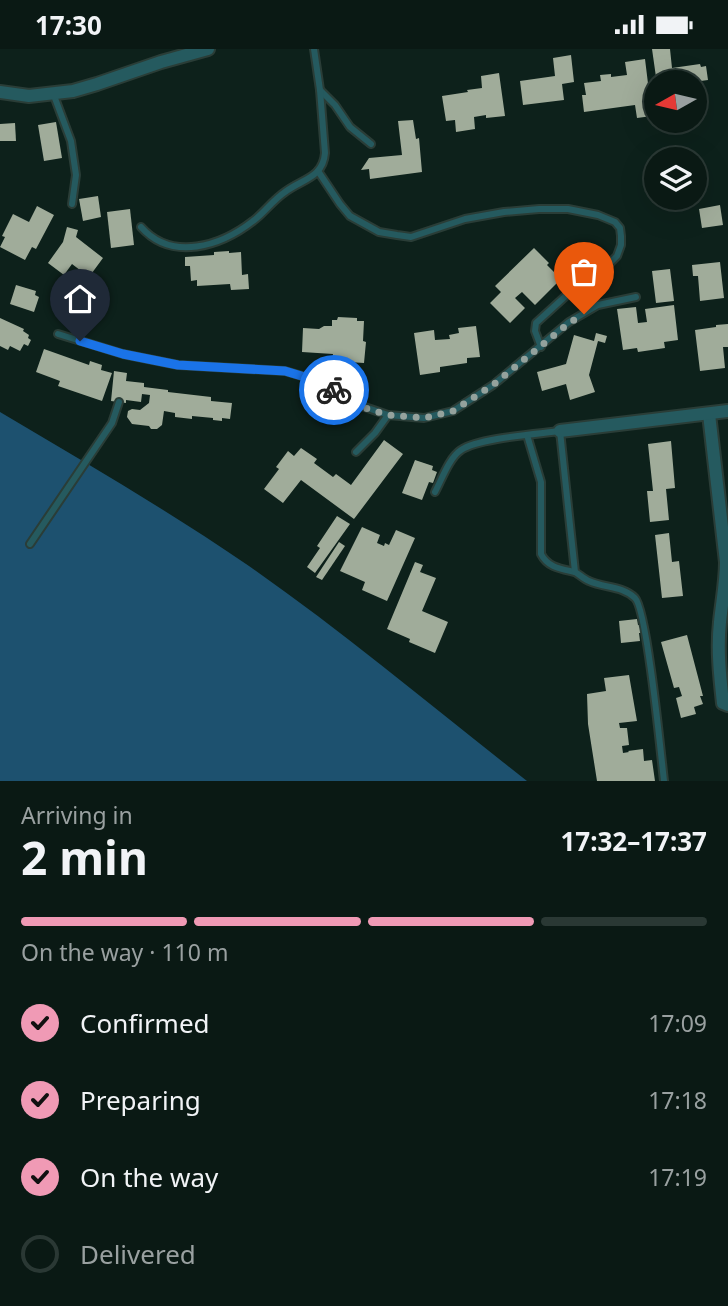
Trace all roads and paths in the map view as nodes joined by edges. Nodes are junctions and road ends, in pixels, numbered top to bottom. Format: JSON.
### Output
{"nodes":[{"id":1,"x":208,"y":49,"type":"edge"},
{"id":2,"x":314,"y":49,"type":"edge"},
{"id":3,"x":320,"y":90,"type":"junction"},
{"id":4,"x":0,"y":92,"type":"edge"},
{"id":5,"x":53,"y":93,"type":"junction"},
{"id":6,"x":371,"y":144,"type":"dead end"},
{"id":7,"x":318,"y":171,"type":"junction"},
{"id":8,"x":72,"y":204,"type":"dead end"},
{"id":9,"x":141,"y":227,"type":"dead end"},
{"id":10,"x":636,"y":297,"type":"dead end"},
{"id":11,"x":58,"y":334,"type":"dead end"},
{"id":12,"x":541,"y":347,"type":"junction"},
{"id":13,"x":118,"y":402,"type":"dead end"},
{"id":14,"x":728,"y":411,"type":"edge"},
{"id":15,"x":709,"y":414,"type":"junction"},
{"id":16,"x":388,"y":415,"type":"junction"},
{"id":17,"x":560,"y":431,"type":"junction"},
{"id":18,"x":527,"y":435,"type":"junction"},
{"id":19,"x":356,"y":452,"type":"dead end"},
{"id":20,"x":435,"y":492,"type":"dead end"},
{"id":21,"x":30,"y":544,"type":"dead end"},
{"id":22,"x":575,"y":572,"type":"junction"},
{"id":23,"x":724,"y":662,"type":"edge"},
{"id":24,"x":725,"y":704,"type":"edge"},
{"id":25,"x":664,"y":781,"type":"edge"}],
"edges":[{"from":1,"to":5,"type":"street"},
{"from":2,"to":3,"type":"lane"},
{"from":3,"to":6,"type":"lane"},
{"from":3,"to":7,"type":"lane"},
{"from":4,"to":5,"type":"street"},
{"from":5,"to":8,"type":"lane"},
{"from":7,"to":9,"type":"lane"},
{"from":7,"to":12,"type":"lane"},
{"from":10,"to":12,"type":"lane"},
{"from":11,"to":16,"type":"lane"},
{"from":12,"to":16,"type":"lane"},
{"from":13,"to":21,"type":"lane"},
{"from":14,"to":15,"type":"street"},
{"from":15,"to":17,"type":"street"},
{"from":15,"to":23,"type":"street"},
{"from":16,"to":19,"type":"lane"},
{"from":17,"to":18,"type":"lane"},
{"from":17,"to":22,"type":"lane"},
{"from":18,"to":20,"type":"lane"},
{"from":18,"to":22,"type":"lane"},
{"from":22,"to":25,"type":"lane"},
{"from":23,"to":24,"type":"street"}]}
